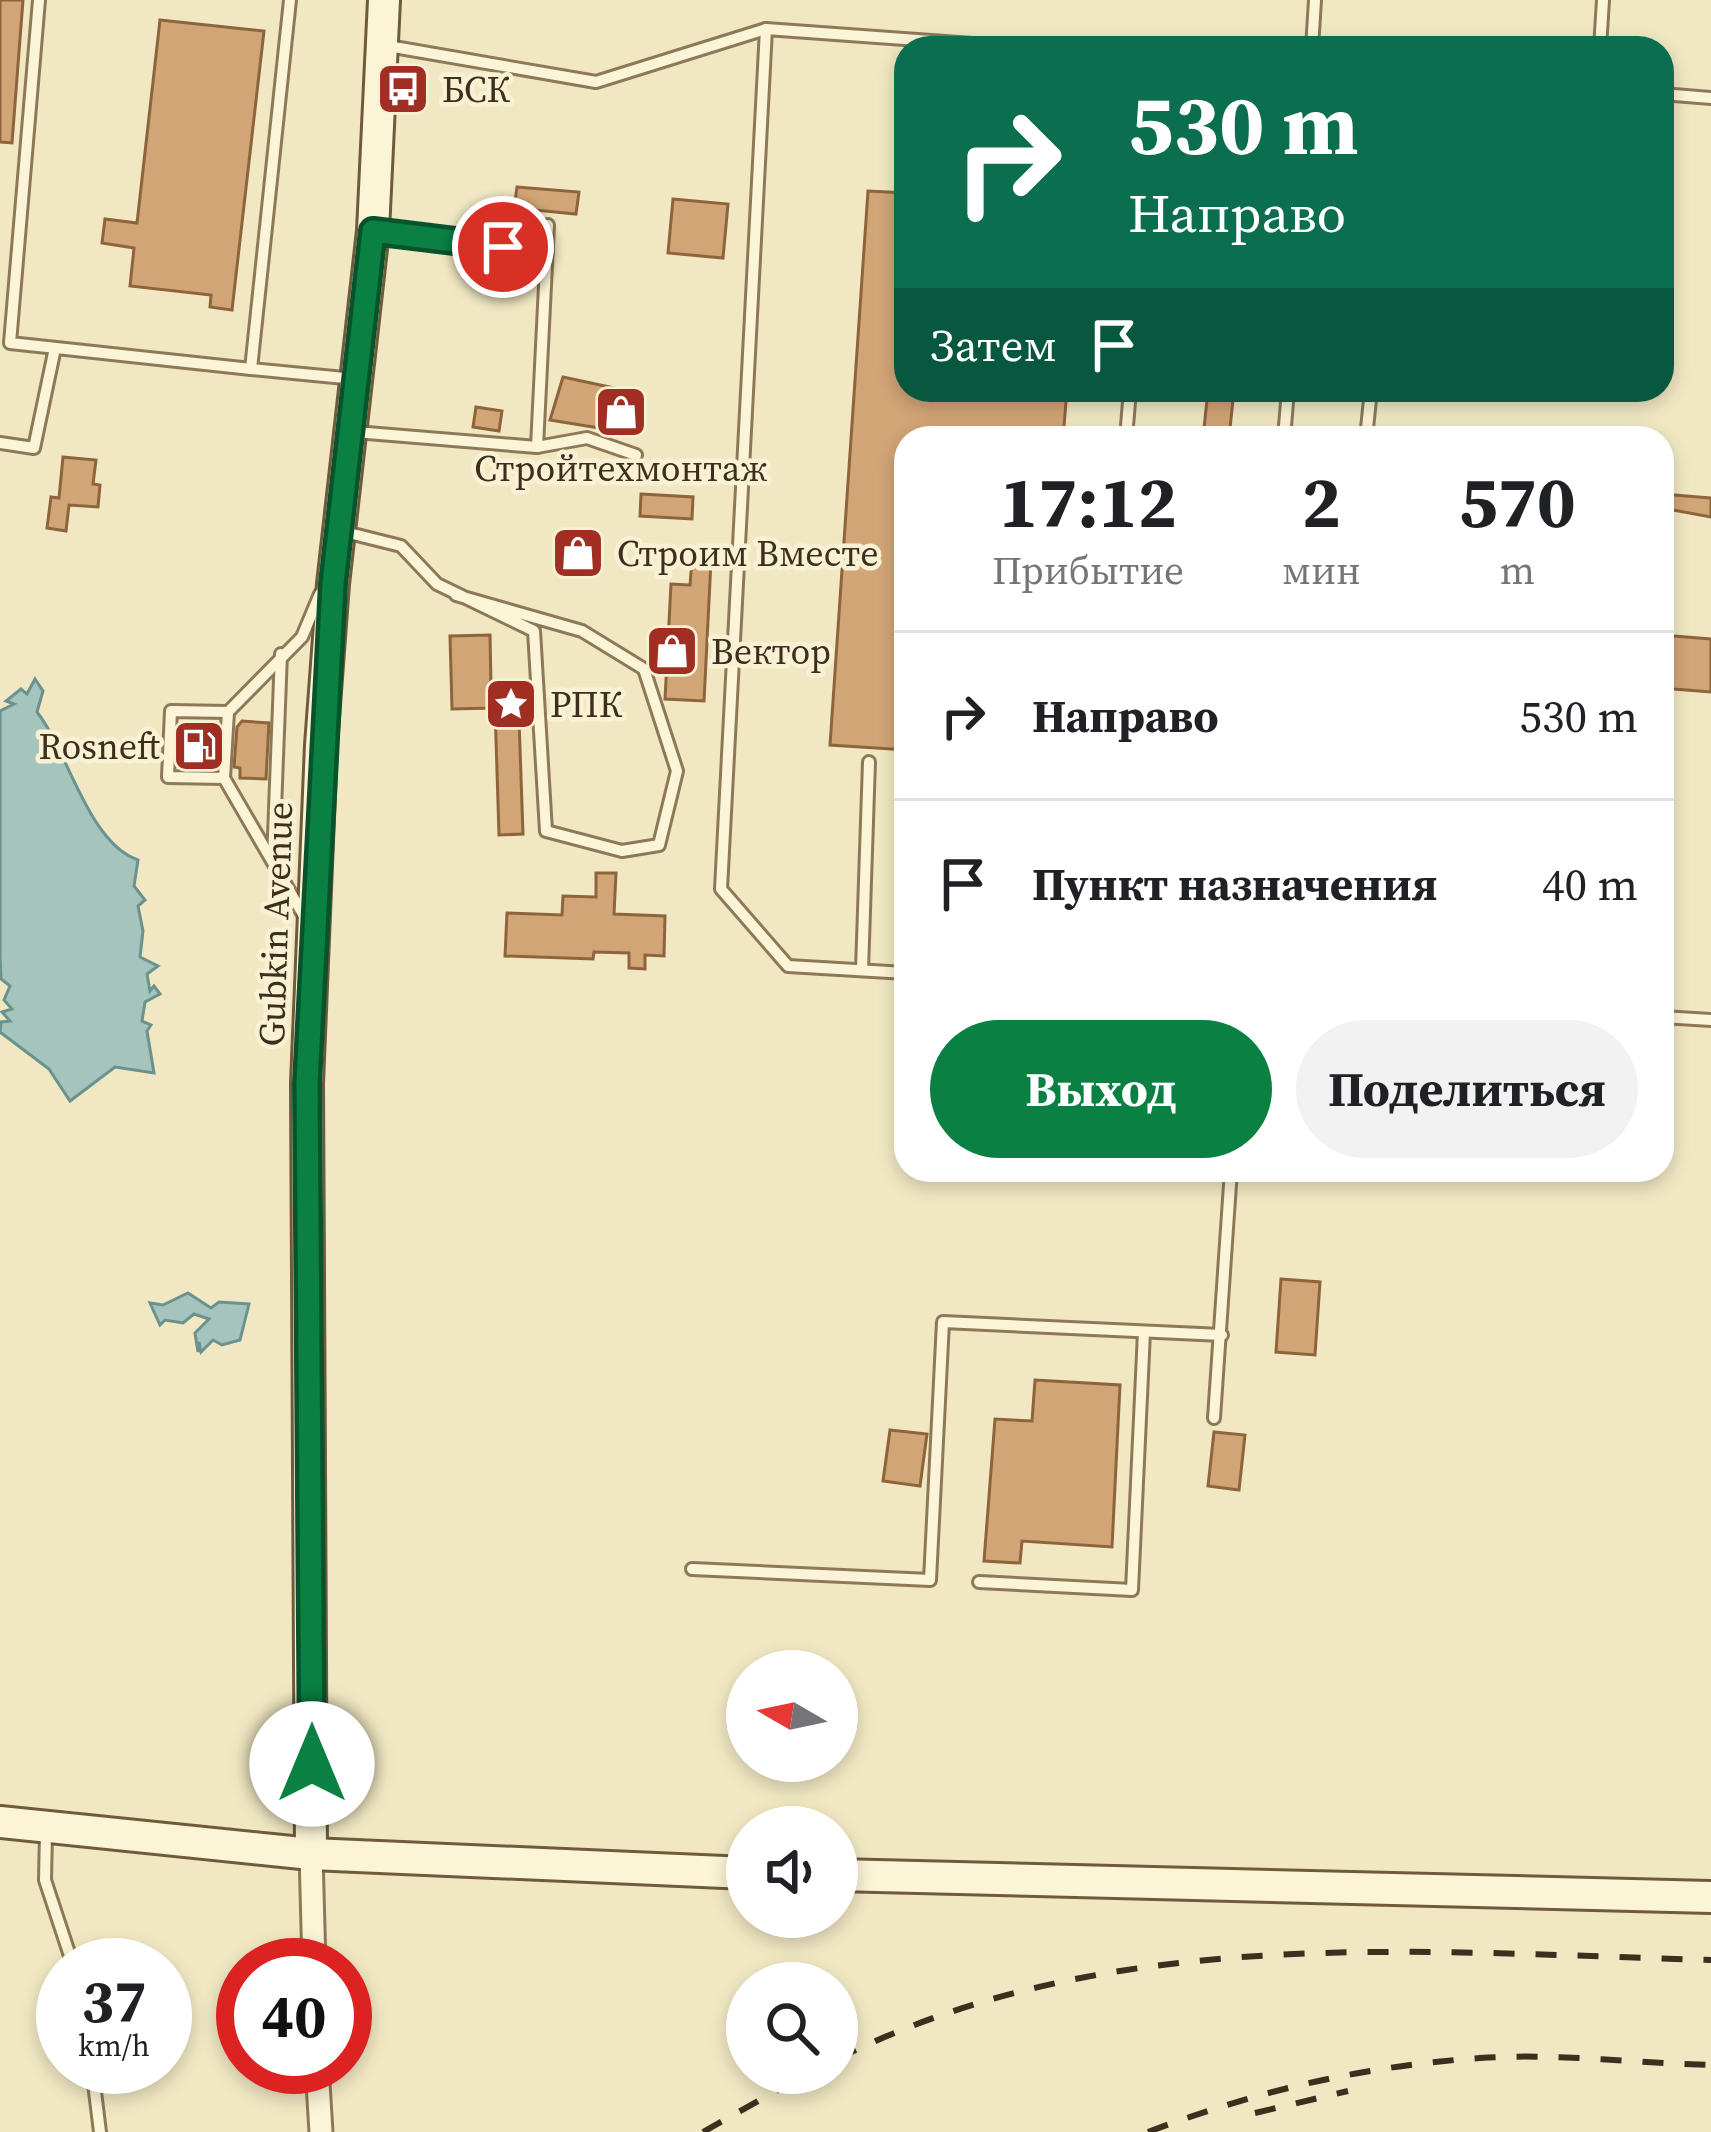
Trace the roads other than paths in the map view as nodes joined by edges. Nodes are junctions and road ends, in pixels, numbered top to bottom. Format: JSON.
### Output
{"nodes":[{"id":1,"x":38,"y":0,"type":"edge"},
{"id":2,"x":290,"y":0,"type":"edge"},
{"id":3,"x":384,"y":0,"type":"edge"},
{"id":4,"x":1315,"y":0,"type":"edge"},
{"id":5,"x":1603,"y":0,"type":"edge"},
{"id":6,"x":766,"y":29,"type":"junction"},
{"id":7,"x":1313,"y":36,"type":"edge"},
{"id":8,"x":1601,"y":36,"type":"edge"},
{"id":9,"x":894,"y":38,"type":"edge"},
{"id":10,"x":382,"y":45,"type":"junction"},
{"id":11,"x":1674,"y":95,"type":"edge"},
{"id":12,"x":1711,"y":98,"type":"edge"},
{"id":13,"x":548,"y":225,"type":"dead end"},
{"id":14,"x":373,"y":231,"type":"junction"},
{"id":15,"x":547,"y":253,"type":"junction"},
{"id":16,"x":55,"y":348,"type":"junction"},
{"id":17,"x":250,"y":368,"type":"junction"},
{"id":18,"x":358,"y":379,"type":"junction"},
{"id":19,"x":352,"y":431,"type":"junction"},
{"id":20,"x":0,"y":443,"type":"edge"},
{"id":21,"x":537,"y":447,"type":"junction"},
{"id":22,"x":636,"y":455,"type":"dead end"},
{"id":23,"x":337,"y":544,"type":"junction"},
{"id":24,"x":456,"y":595,"type":"junction"},
{"id":25,"x":281,"y":654,"type":"junction"},
{"id":26,"x":228,"y":712,"type":"junction"},
{"id":27,"x":869,"y":762,"type":"dead end"},
{"id":28,"x":224,"y":778,"type":"junction"},
{"id":29,"x":273,"y":862,"type":"junction"},
{"id":30,"x":314,"y":933,"type":"junction"},
{"id":31,"x":862,"y":970,"type":"junction"},
{"id":32,"x":894,"y":972,"type":"edge"},
{"id":33,"x":1674,"y":1018,"type":"edge"},
{"id":34,"x":1711,"y":1020,"type":"edge"},
{"id":35,"x":1230,"y":1182,"type":"edge"},
{"id":36,"x":1144,"y":1332,"type":"junction"},
{"id":37,"x":1222,"y":1335,"type":"junction"},
{"id":38,"x":1214,"y":1418,"type":"dead end"},
{"id":39,"x":692,"y":1569,"type":"dead end"},
{"id":40,"x":980,"y":1582,"type":"dead end"},
{"id":41,"x":0,"y":1822,"type":"edge"},
{"id":42,"x":46,"y":1829,"type":"junction"},
{"id":43,"x":311,"y":1854,"type":"junction"},
{"id":44,"x":726,"y":1872,"type":"edge"},
{"id":45,"x":858,"y":1876,"type":"edge"},
{"id":46,"x":1711,"y":1897,"type":"edge"},
{"id":47,"x":67,"y":1938,"type":"edge"},
{"id":48,"x":313,"y":1938,"type":"edge"},
{"id":49,"x":95,"y":2094,"type":"edge"},
{"id":50,"x":319,"y":2094,"type":"edge"},
{"id":51,"x":100,"y":2132,"type":"edge"},
{"id":52,"x":321,"y":2132,"type":"edge"}],
"edges":[{"from":1,"to":16,"type":"lane"},
{"from":2,"to":17,"type":"lane"},
{"from":3,"to":10,"type":"street","name":"Gubkin Avenue"},
{"from":4,"to":7,"type":"lane"},
{"from":5,"to":8,"type":"lane"},
{"from":6,"to":9,"type":"lane"},
{"from":6,"to":10,"type":"lane"},
{"from":6,"to":31,"type":"lane"},
{"from":10,"to":14,"type":"street","name":"Gubkin Avenue"},
{"from":11,"to":12,"type":"lane"},
{"from":13,"to":15,"type":"lane"},
{"from":14,"to":15,"type":"lane"},
{"from":14,"to":18,"type":"street","name":"Gubkin Avenue"},
{"from":15,"to":21,"type":"lane"},
{"from":16,"to":17,"type":"lane"},
{"from":16,"to":20,"type":"lane"},
{"from":17,"to":18,"type":"lane"},
{"from":18,"to":19,"type":"street","name":"Gubkin Avenue"},
{"from":19,"to":21,"type":"lane"},
{"from":19,"to":23,"type":"street","name":"Gubkin Avenue"},
{"from":21,"to":22,"type":"lane"},
{"from":23,"to":24,"type":"lane"},
{"from":23,"to":25,"type":"lane"},
{"from":23,"to":30,"type":"street","name":"Gubkin Avenue"},
{"from":24,"to":24,"type":"lane"},
{"from":25,"to":26,"type":"lane"},
{"from":25,"to":29,"type":"lane"},
{"from":26,"to":28,"type":"lane"},
{"from":26,"to":28,"type":"lane"},
{"from":27,"to":31,"type":"lane"},
{"from":28,"to":29,"type":"lane"},
{"from":29,"to":30,"type":"lane"},
{"from":30,"to":43,"type":"street","name":"Gubkin Avenue"},
{"from":31,"to":32,"type":"lane"},
{"from":33,"to":34,"type":"lane"},
{"from":35,"to":37,"type":"lane"},
{"from":36,"to":37,"type":"lane"},
{"from":36,"to":39,"type":"lane"},
{"from":36,"to":40,"type":"lane"},
{"from":37,"to":38,"type":"lane"},
{"from":41,"to":42,"type":"street"},
{"from":42,"to":43,"type":"street"},
{"from":42,"to":47,"type":"lane"},
{"from":43,"to":44,"type":"street"},
{"from":43,"to":48,"type":"street"},
{"from":45,"to":46,"type":"street"},
{"from":49,"to":51,"type":"lane"},
{"from":50,"to":52,"type":"street"}]}
